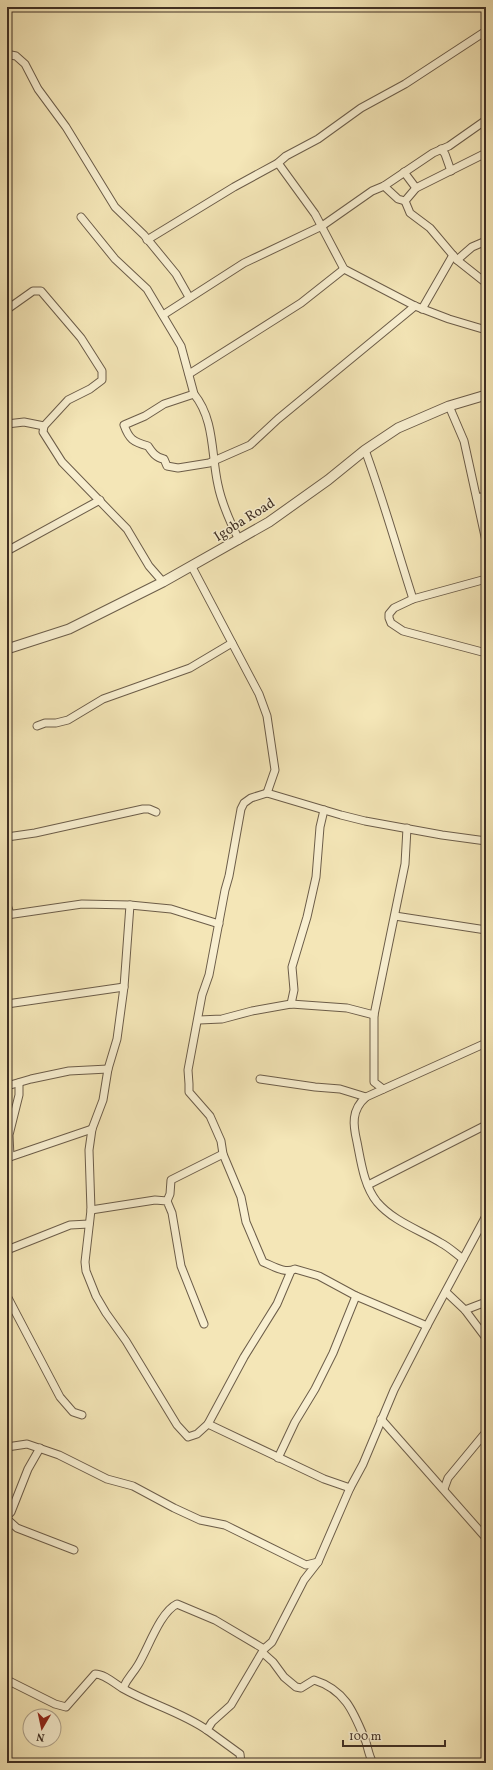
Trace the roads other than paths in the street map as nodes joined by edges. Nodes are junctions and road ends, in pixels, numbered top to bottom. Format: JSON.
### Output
{"nodes":[{"id":1,"x":486,"y":31,"type":"edge"},
{"id":2,"x":7,"y":57,"type":"edge"},
{"id":3,"x":486,"y":120,"type":"edge"},
{"id":4,"x":441,"y":149,"type":"junction"},
{"id":5,"x":486,"y":153,"type":"edge"},
{"id":6,"x":278,"y":163,"type":"junction"},
{"id":7,"x":451,"y":171,"type":"junction"},
{"id":8,"x":404,"y":172,"type":"junction"},
{"id":9,"x":384,"y":186,"type":"junction"},
{"id":10,"x":416,"y":188,"type":"junction"},
{"id":11,"x":405,"y":201,"type":"junction"},
{"id":12,"x":81,"y":217,"type":"dead end"},
{"id":13,"x":322,"y":226,"type":"junction"},
{"id":14,"x":147,"y":240,"type":"junction"},
{"id":15,"x":486,"y":242,"type":"edge"},
{"id":16,"x":455,"y":257,"type":"junction"},
{"id":17,"x":344,"y":269,"type":"junction"},
{"id":18,"x":486,"y":283,"type":"edge"},
{"id":19,"x":189,"y":297,"type":"junction"},
{"id":20,"x":419,"y":307,"type":"junction"},
{"id":21,"x":7,"y":308,"type":"edge"},
{"id":22,"x":163,"y":315,"type":"junction"},
{"id":23,"x":486,"y":330,"type":"edge"},
{"id":24,"x":190,"y":374,"type":"junction"},
{"id":25,"x":194,"y":394,"type":"junction"},
{"id":26,"x":486,"y":395,"type":"edge"},
{"id":27,"x":449,"y":406,"type":"junction"},
{"id":28,"x":7,"y":424,"type":"edge"},
{"id":29,"x":44,"y":426,"type":"junction"},
{"id":30,"x":365,"y":450,"type":"junction"},
{"id":31,"x":214,"y":461,"type":"junction"},
{"id":32,"x":486,"y":496,"type":"edge"},
{"id":33,"x":477,"y":498,"type":"junction"},
{"id":34,"x":100,"y":500,"type":"junction"},
{"id":35,"x":239,"y":540,"type":"junction"},
{"id":36,"x":486,"y":540,"type":"edge"},
{"id":37,"x":7,"y":551,"type":"edge"},
{"id":38,"x":192,"y":567,"type":"junction"},
{"id":39,"x":486,"y":579,"type":"edge"},
{"id":40,"x":163,"y":582,"type":"junction"},
{"id":41,"x":413,"y":599,"type":"junction"},
{"id":42,"x":232,"y":643,"type":"junction"},
{"id":43,"x":7,"y":649,"type":"edge"},
{"id":44,"x":486,"y":653,"type":"edge"},
{"id":45,"x":37,"y":726,"type":"dead end"},
{"id":46,"x":267,"y":793,"type":"junction"},
{"id":47,"x":324,"y":810,"type":"junction"},
{"id":48,"x":156,"y":812,"type":"dead end"},
{"id":49,"x":407,"y":828,"type":"junction"},
{"id":50,"x":7,"y":837,"type":"edge"},
{"id":51,"x":486,"y":841,"type":"edge"},
{"id":52,"x":7,"y":905,"type":"edge"},
{"id":53,"x":130,"y":905,"type":"junction"},
{"id":54,"x":9,"y":914,"type":"edge"},
{"id":55,"x":395,"y":916,"type":"junction"},
{"id":56,"x":218,"y":924,"type":"junction"},
{"id":57,"x":486,"y":930,"type":"edge"},
{"id":58,"x":124,"y":987,"type":"junction"},
{"id":59,"x":7,"y":1004,"type":"edge"},
{"id":60,"x":291,"y":1004,"type":"junction"},
{"id":61,"x":374,"y":1015,"type":"junction"},
{"id":62,"x":199,"y":1020,"type":"junction"},
{"id":63,"x":486,"y":1043,"type":"edge"},
{"id":64,"x":108,"y":1069,"type":"junction"},
{"id":65,"x":260,"y":1079,"type":"dead end"},
{"id":66,"x":19,"y":1083,"type":"junction"},
{"id":67,"x":7,"y":1086,"type":"edge"},
{"id":68,"x":383,"y":1089,"type":"junction"},
{"id":69,"x":366,"y":1097,"type":"junction"},
{"id":70,"x":486,"y":1125,"type":"edge"},
{"id":71,"x":92,"y":1129,"type":"junction"},
{"id":72,"x":223,"y":1154,"type":"junction"},
{"id":73,"x":8,"y":1157,"type":"edge"},
{"id":74,"x":368,"y":1185,"type":"junction"},
{"id":75,"x":167,"y":1201,"type":"junction"},
{"id":76,"x":91,"y":1210,"type":"junction"},
{"id":77,"x":486,"y":1216,"type":"edge"},
{"id":78,"x":89,"y":1224,"type":"junction"},
{"id":79,"x":7,"y":1250,"type":"edge"},
{"id":80,"x":463,"y":1259,"type":"junction"},
{"id":81,"x":278,"y":1269,"type":"junction"},
{"id":82,"x":291,"y":1271,"type":"junction"},
{"id":83,"x":286,"y":1283,"type":"junction"},
{"id":84,"x":446,"y":1292,"type":"junction"},
{"id":85,"x":7,"y":1296,"type":"edge"},
{"id":86,"x":356,"y":1296,"type":"junction"},
{"id":87,"x":486,"y":1302,"type":"edge"},
{"id":88,"x":465,"y":1310,"type":"junction"},
{"id":89,"x":204,"y":1324,"type":"dead end"},
{"id":90,"x":427,"y":1326,"type":"junction"},
{"id":91,"x":486,"y":1338,"type":"edge"},
{"id":92,"x":82,"y":1415,"type":"dead end"},
{"id":93,"x":381,"y":1419,"type":"junction"},
{"id":94,"x":208,"y":1424,"type":"junction"},
{"id":95,"x":486,"y":1432,"type":"edge"},
{"id":96,"x":7,"y":1447,"type":"edge"},
{"id":97,"x":40,"y":1448,"type":"junction"},
{"id":98,"x":278,"y":1458,"type":"junction"},
{"id":99,"x":350,"y":1488,"type":"junction"},
{"id":100,"x":444,"y":1488,"type":"junction"},
{"id":101,"x":7,"y":1516,"type":"edge"},
{"id":102,"x":7,"y":1519,"type":"edge"},
{"id":103,"x":486,"y":1538,"type":"edge"},
{"id":104,"x":74,"y":1550,"type":"dead end"},
{"id":105,"x":318,"y":1562,"type":"junction"},
{"id":106,"x":264,"y":1651,"type":"junction"},
{"id":107,"x":7,"y":1680,"type":"edge"},
{"id":108,"x":123,"y":1688,"type":"junction"},
{"id":109,"x":207,"y":1730,"type":"junction"},
{"id":110,"x":241,"y":1763,"type":"edge"},
{"id":111,"x":373,"y":1763,"type":"edge"}],
"edges":[{"from":1,"to":6,"type":"street"},
{"from":2,"to":14,"type":"street"},
{"from":3,"to":4,"type":"street"},
{"from":4,"to":7,"type":"street"},
{"from":4,"to":8,"type":"street"},
{"from":5,"to":7,"type":"street"},
{"from":6,"to":13,"type":"street"},
{"from":6,"to":14,"type":"street"},
{"from":7,"to":10,"type":"street"},
{"from":8,"to":9,"type":"street"},
{"from":8,"to":10,"type":"street"},
{"from":9,"to":11,"type":"street"},
{"from":9,"to":13,"type":"street"},
{"from":10,"to":11,"type":"street"},
{"from":11,"to":16,"type":"street"},
{"from":12,"to":22,"type":"street"},
{"from":13,"to":17,"type":"street"},
{"from":13,"to":19,"type":"street"},
{"from":14,"to":19,"type":"street"},
{"from":15,"to":16,"type":"street"},
{"from":16,"to":18,"type":"street"},
{"from":16,"to":20,"type":"street"},
{"from":17,"to":20,"type":"street"},
{"from":17,"to":24,"type":"street"},
{"from":19,"to":22,"type":"street"},
{"from":20,"to":23,"type":"street"},
{"from":20,"to":31,"type":"street"},
{"from":21,"to":29,"type":"street"},
{"from":22,"to":24,"type":"street"},
{"from":24,"to":25,"type":"street"},
{"from":25,"to":31,"type":"street"},
{"from":25,"to":31,"type":"street"},
{"from":26,"to":27,"type":"street","name":"Igoba Road"},
{"from":27,"to":30,"type":"street","name":"Igoba Road"},
{"from":27,"to":33,"type":"street"},
{"from":28,"to":29,"type":"street"},
{"from":29,"to":34,"type":"street"},
{"from":30,"to":35,"type":"street","name":"Igoba Road"},
{"from":30,"to":41,"type":"street"},
{"from":31,"to":35,"type":"street"},
{"from":32,"to":33,"type":"street"},
{"from":33,"to":36,"type":"street"},
{"from":34,"to":37,"type":"street"},
{"from":34,"to":40,"type":"street"},
{"from":35,"to":38,"type":"street","name":"Igoba Road"},
{"from":38,"to":40,"type":"street","name":"Igoba Road"},
{"from":38,"to":42,"type":"street"},
{"from":39,"to":41,"type":"street"},
{"from":40,"to":43,"type":"street","name":"Igoba Road"},
{"from":41,"to":44,"type":"street"},
{"from":42,"to":45,"type":"street"},
{"from":42,"to":46,"type":"street"},
{"from":46,"to":47,"type":"street"},
{"from":46,"to":56,"type":"street"},
{"from":47,"to":49,"type":"street"},
{"from":47,"to":60,"type":"street"},
{"from":48,"to":50,"type":"street"},
{"from":49,"to":51,"type":"street"},
{"from":49,"to":55,"type":"street"},
{"from":52,"to":54,"type":"street"},
{"from":53,"to":54,"type":"street"},
{"from":53,"to":56,"type":"street"},
{"from":53,"to":58,"type":"street"},
{"from":55,"to":57,"type":"street"},
{"from":55,"to":61,"type":"street"},
{"from":56,"to":62,"type":"street"},
{"from":58,"to":59,"type":"street"},
{"from":58,"to":64,"type":"street"},
{"from":60,"to":61,"type":"street"},
{"from":60,"to":62,"type":"street"},
{"from":61,"to":68,"type":"street"},
{"from":62,"to":72,"type":"street"},
{"from":63,"to":68,"type":"street"},
{"from":64,"to":66,"type":"street"},
{"from":64,"to":71,"type":"street"},
{"from":65,"to":69,"type":"street"},
{"from":66,"to":67,"type":"street"},
{"from":66,"to":73,"type":"street"},
{"from":68,"to":69,"type":"street"},
{"from":69,"to":74,"type":"street"},
{"from":70,"to":74,"type":"street"},
{"from":71,"to":73,"type":"street"},
{"from":71,"to":76,"type":"street"},
{"from":72,"to":75,"type":"street"},
{"from":72,"to":81,"type":"street"},
{"from":74,"to":80,"type":"street"},
{"from":75,"to":76,"type":"street"},
{"from":75,"to":89,"type":"street"},
{"from":76,"to":78,"type":"street"},
{"from":77,"to":80,"type":"street"},
{"from":78,"to":79,"type":"street"},
{"from":78,"to":94,"type":"street"},
{"from":80,"to":84,"type":"street"},
{"from":81,"to":82,"type":"street"},
{"from":81,"to":83,"type":"street"},
{"from":82,"to":83,"type":"street"},
{"from":82,"to":86,"type":"street"},
{"from":83,"to":94,"type":"street"},
{"from":84,"to":88,"type":"street"},
{"from":84,"to":90,"type":"street"},
{"from":85,"to":92,"type":"street"},
{"from":86,"to":90,"type":"street"},
{"from":86,"to":98,"type":"street"},
{"from":87,"to":88,"type":"street"},
{"from":88,"to":91,"type":"street"},
{"from":90,"to":93,"type":"street"},
{"from":93,"to":99,"type":"street"},
{"from":93,"to":100,"type":"street"},
{"from":94,"to":98,"type":"street"},
{"from":95,"to":100,"type":"street"},
{"from":96,"to":97,"type":"street"},
{"from":97,"to":101,"type":"street"},
{"from":97,"to":105,"type":"street"},
{"from":98,"to":99,"type":"street"},
{"from":99,"to":105,"type":"street"},
{"from":100,"to":103,"type":"street"},
{"from":102,"to":104,"type":"street"},
{"from":105,"to":106,"type":"street"},
{"from":106,"to":108,"type":"street"},
{"from":106,"to":109,"type":"street"},
{"from":106,"to":111,"type":"street"},
{"from":107,"to":108,"type":"street"},
{"from":108,"to":109,"type":"street"},
{"from":109,"to":110,"type":"street"}]}
